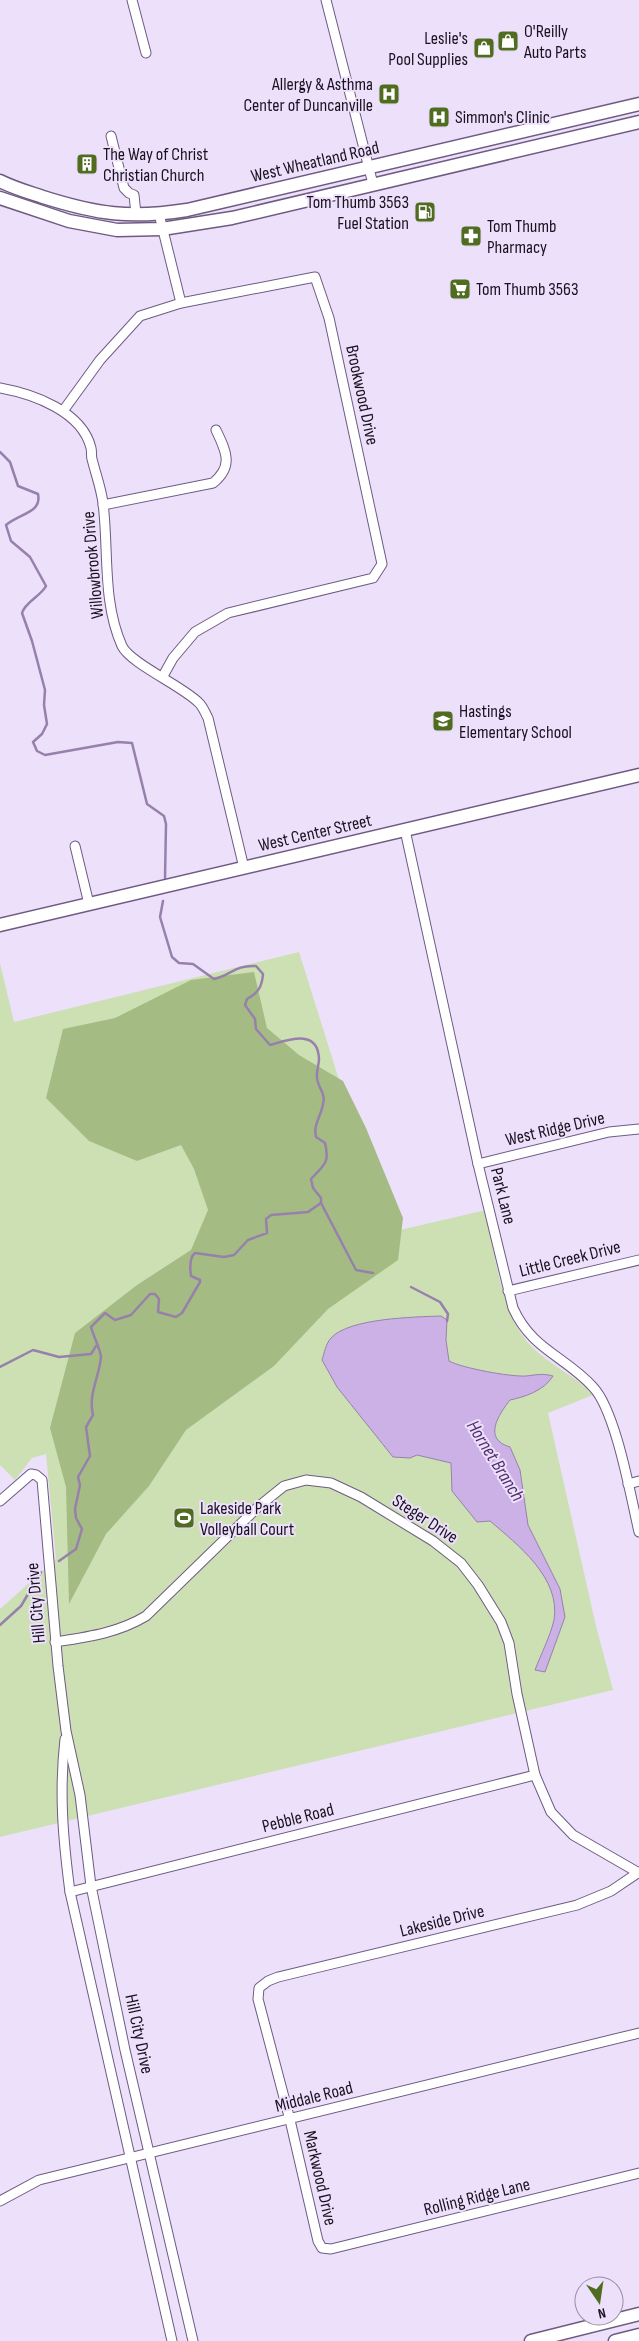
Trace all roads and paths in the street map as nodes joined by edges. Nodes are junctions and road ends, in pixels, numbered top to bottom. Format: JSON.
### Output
{"nodes":[{"id":1,"x":132,"y":0,"type":"edge"},
{"id":2,"x":326,"y":0,"type":"edge"},
{"id":3,"x":146,"y":52,"type":"dead end"},
{"id":4,"x":639,"y":104,"type":"edge"},
{"id":5,"x":561,"y":122,"type":"junction"},
{"id":6,"x":639,"y":122,"type":"edge"},
{"id":7,"x":111,"y":136,"type":"dead end"},
{"id":8,"x":566,"y":139,"type":"junction"},
{"id":9,"x":369,"y":167,"type":"junction"},
{"id":10,"x":0,"y":181,"type":"edge"},
{"id":11,"x":373,"y":184,"type":"junction"},
{"id":12,"x":0,"y":198,"type":"edge"},
{"id":13,"x":136,"y":214,"type":"junction"},
{"id":14,"x":159,"y":214,"type":"junction"},
{"id":15,"x":162,"y":229,"type":"junction"},
{"id":16,"x":181,"y":303,"type":"junction"},
{"id":17,"x":0,"y":388,"type":"edge"},
{"id":18,"x":63,"y":411,"type":"junction"},
{"id":19,"x":216,"y":430,"type":"dead end"},
{"id":20,"x":103,"y":504,"type":"junction"},
{"id":21,"x":163,"y":676,"type":"junction"},
{"id":22,"x":639,"y":775,"type":"edge"},
{"id":23,"x":405,"y":830,"type":"junction"},
{"id":24,"x":75,"y":846,"type":"dead end"},
{"id":25,"x":244,"y":868,"type":"junction"},
{"id":26,"x":89,"y":904,"type":"junction"},
{"id":27,"x":0,"y":925,"type":"edge"},
{"id":28,"x":639,"y":1129,"type":"edge"},
{"id":29,"x":478,"y":1164,"type":"junction"},
{"id":30,"x":639,"y":1260,"type":"edge"},
{"id":31,"x":508,"y":1291,"type":"junction"},
{"id":32,"x":639,"y":1481,"type":"edge"},
{"id":33,"x":628,"y":1484,"type":"junction"},
{"id":34,"x":0,"y":1501,"type":"edge"},
{"id":35,"x":639,"y":1532,"type":"edge"},
{"id":36,"x":55,"y":1642,"type":"junction"},
{"id":37,"x":66,"y":1731,"type":"junction"},
{"id":38,"x":535,"y":1775,"type":"junction"},
{"id":39,"x":639,"y":1872,"type":"edge"},
{"id":40,"x":91,"y":1886,"type":"junction"},
{"id":41,"x":70,"y":1892,"type":"junction"},
{"id":42,"x":258,"y":1999,"type":"joint"},
{"id":43,"x":639,"y":2033,"type":"edge"},
{"id":44,"x":290,"y":2120,"type":"junction"},
{"id":45,"x":150,"y":2152,"type":"junction"},
{"id":46,"x":130,"y":2156,"type":"junction"},
{"id":47,"x":639,"y":2173,"type":"edge"},
{"id":48,"x":0,"y":2202,"type":"edge"},
{"id":49,"x":322,"y":2248,"type":"joint"},
{"id":50,"x":639,"y":2314,"type":"edge"},
{"id":51,"x":639,"y":2335,"type":"edge"},
{"id":52,"x":172,"y":2341,"type":"edge"},
{"id":53,"x":193,"y":2341,"type":"edge"},
{"id":54,"x":534,"y":2341,"type":"edge"},
{"id":55,"x":615,"y":2341,"type":"edge"}],
"edges":[{"from":1,"to":3,"type":"street"},
{"from":2,"to":9,"type":"street"},
{"from":4,"to":5,"type":"main road","name":"West Wheatland Road"},
{"from":5,"to":8,"type":"main road"},
{"from":5,"to":9,"type":"main road","name":"West Wheatland Road"},
{"from":6,"to":8,"type":"main road","name":"West Wheatland Road"},
{"from":7,"to":13,"type":"street"},
{"from":8,"to":11,"type":"main road","name":"West Wheatland Road"},
{"from":9,"to":11,"type":"street"},
{"from":9,"to":14,"type":"main road","name":"West Wheatland Road"},
{"from":10,"to":13,"type":"main road","name":"West Wheatland Road"},
{"from":11,"to":15,"type":"main road","name":"West Wheatland Road"},
{"from":12,"to":15,"type":"main road","name":"West Wheatland Road"},
{"from":13,"to":14,"type":"main road","name":"West Wheatland Road"},
{"from":14,"to":15,"type":"street"},
{"from":15,"to":16,"type":"street"},
{"from":16,"to":18,"type":"street","name":"Brookwood Drive"},
{"from":16,"to":21,"type":"street","name":"Brookwood Drive"},
{"from":17,"to":18,"type":"street","name":"Willowbrook Drive"},
{"from":18,"to":20,"type":"street","name":"Willowbrook Drive"},
{"from":19,"to":20,"type":"street"},
{"from":20,"to":21,"type":"street","name":"Willowbrook Drive"},
{"from":21,"to":25,"type":"street","name":"Willowbrook Drive"},
{"from":22,"to":23,"type":"main road","name":"West Center Street"},
{"from":23,"to":25,"type":"main road","name":"West Center Street"},
{"from":23,"to":29,"type":"street","name":"Park Lane"},
{"from":24,"to":26,"type":"street"},
{"from":25,"to":26,"type":"main road","name":"West Center Street"},
{"from":26,"to":27,"type":"main road","name":"West Center Street"},
{"from":28,"to":29,"type":"street","name":"West Ridge Drive"},
{"from":29,"to":31,"type":"street","name":"Park Lane"},
{"from":30,"to":31,"type":"street","name":"Little Creek Drive"},
{"from":31,"to":33,"type":"street","name":"Park Lane"},
{"from":32,"to":33,"type":"street"},
{"from":33,"to":35,"type":"street","name":"Park Lane"},
{"from":34,"to":36,"type":"street","name":"Hill City Drive"},
{"from":36,"to":37,"type":"street","name":"Hill City Drive"},
{"from":36,"to":38,"type":"street","name":"Steger Drive"},
{"from":37,"to":40,"type":"street","name":"Hill City Drive"},
{"from":37,"to":41,"type":"street","name":"Hill City Drive"},
{"from":38,"to":39,"type":"street","name":"Steger Drive"},
{"from":38,"to":40,"type":"street","name":"Pebble Road"},
{"from":39,"to":42,"type":"street","name":"Lakeside Drive"},
{"from":40,"to":41,"type":"street","name":"Pebble Road"},
{"from":40,"to":45,"type":"street","name":"Hill City Drive"},
{"from":41,"to":46,"type":"street","name":"Hill City Drive"},
{"from":42,"to":44,"type":"street","name":"Markwood Drive"},
{"from":43,"to":44,"type":"street","name":"Middale Road"},
{"from":44,"to":45,"type":"street","name":"Middale Road"},
{"from":44,"to":49,"type":"street","name":"Markwood Drive"},
{"from":45,"to":46,"type":"street","name":"Middale Road"},
{"from":45,"to":53,"type":"street","name":"Hill City Drive"},
{"from":46,"to":48,"type":"street","name":"Middale Road"},
{"from":46,"to":52,"type":"street","name":"Hill City Drive"},
{"from":47,"to":49,"type":"street","name":"Rolling Ridge Lane"},
{"from":50,"to":54,"type":"main road"},
{"from":51,"to":55,"type":"main road"}]}
